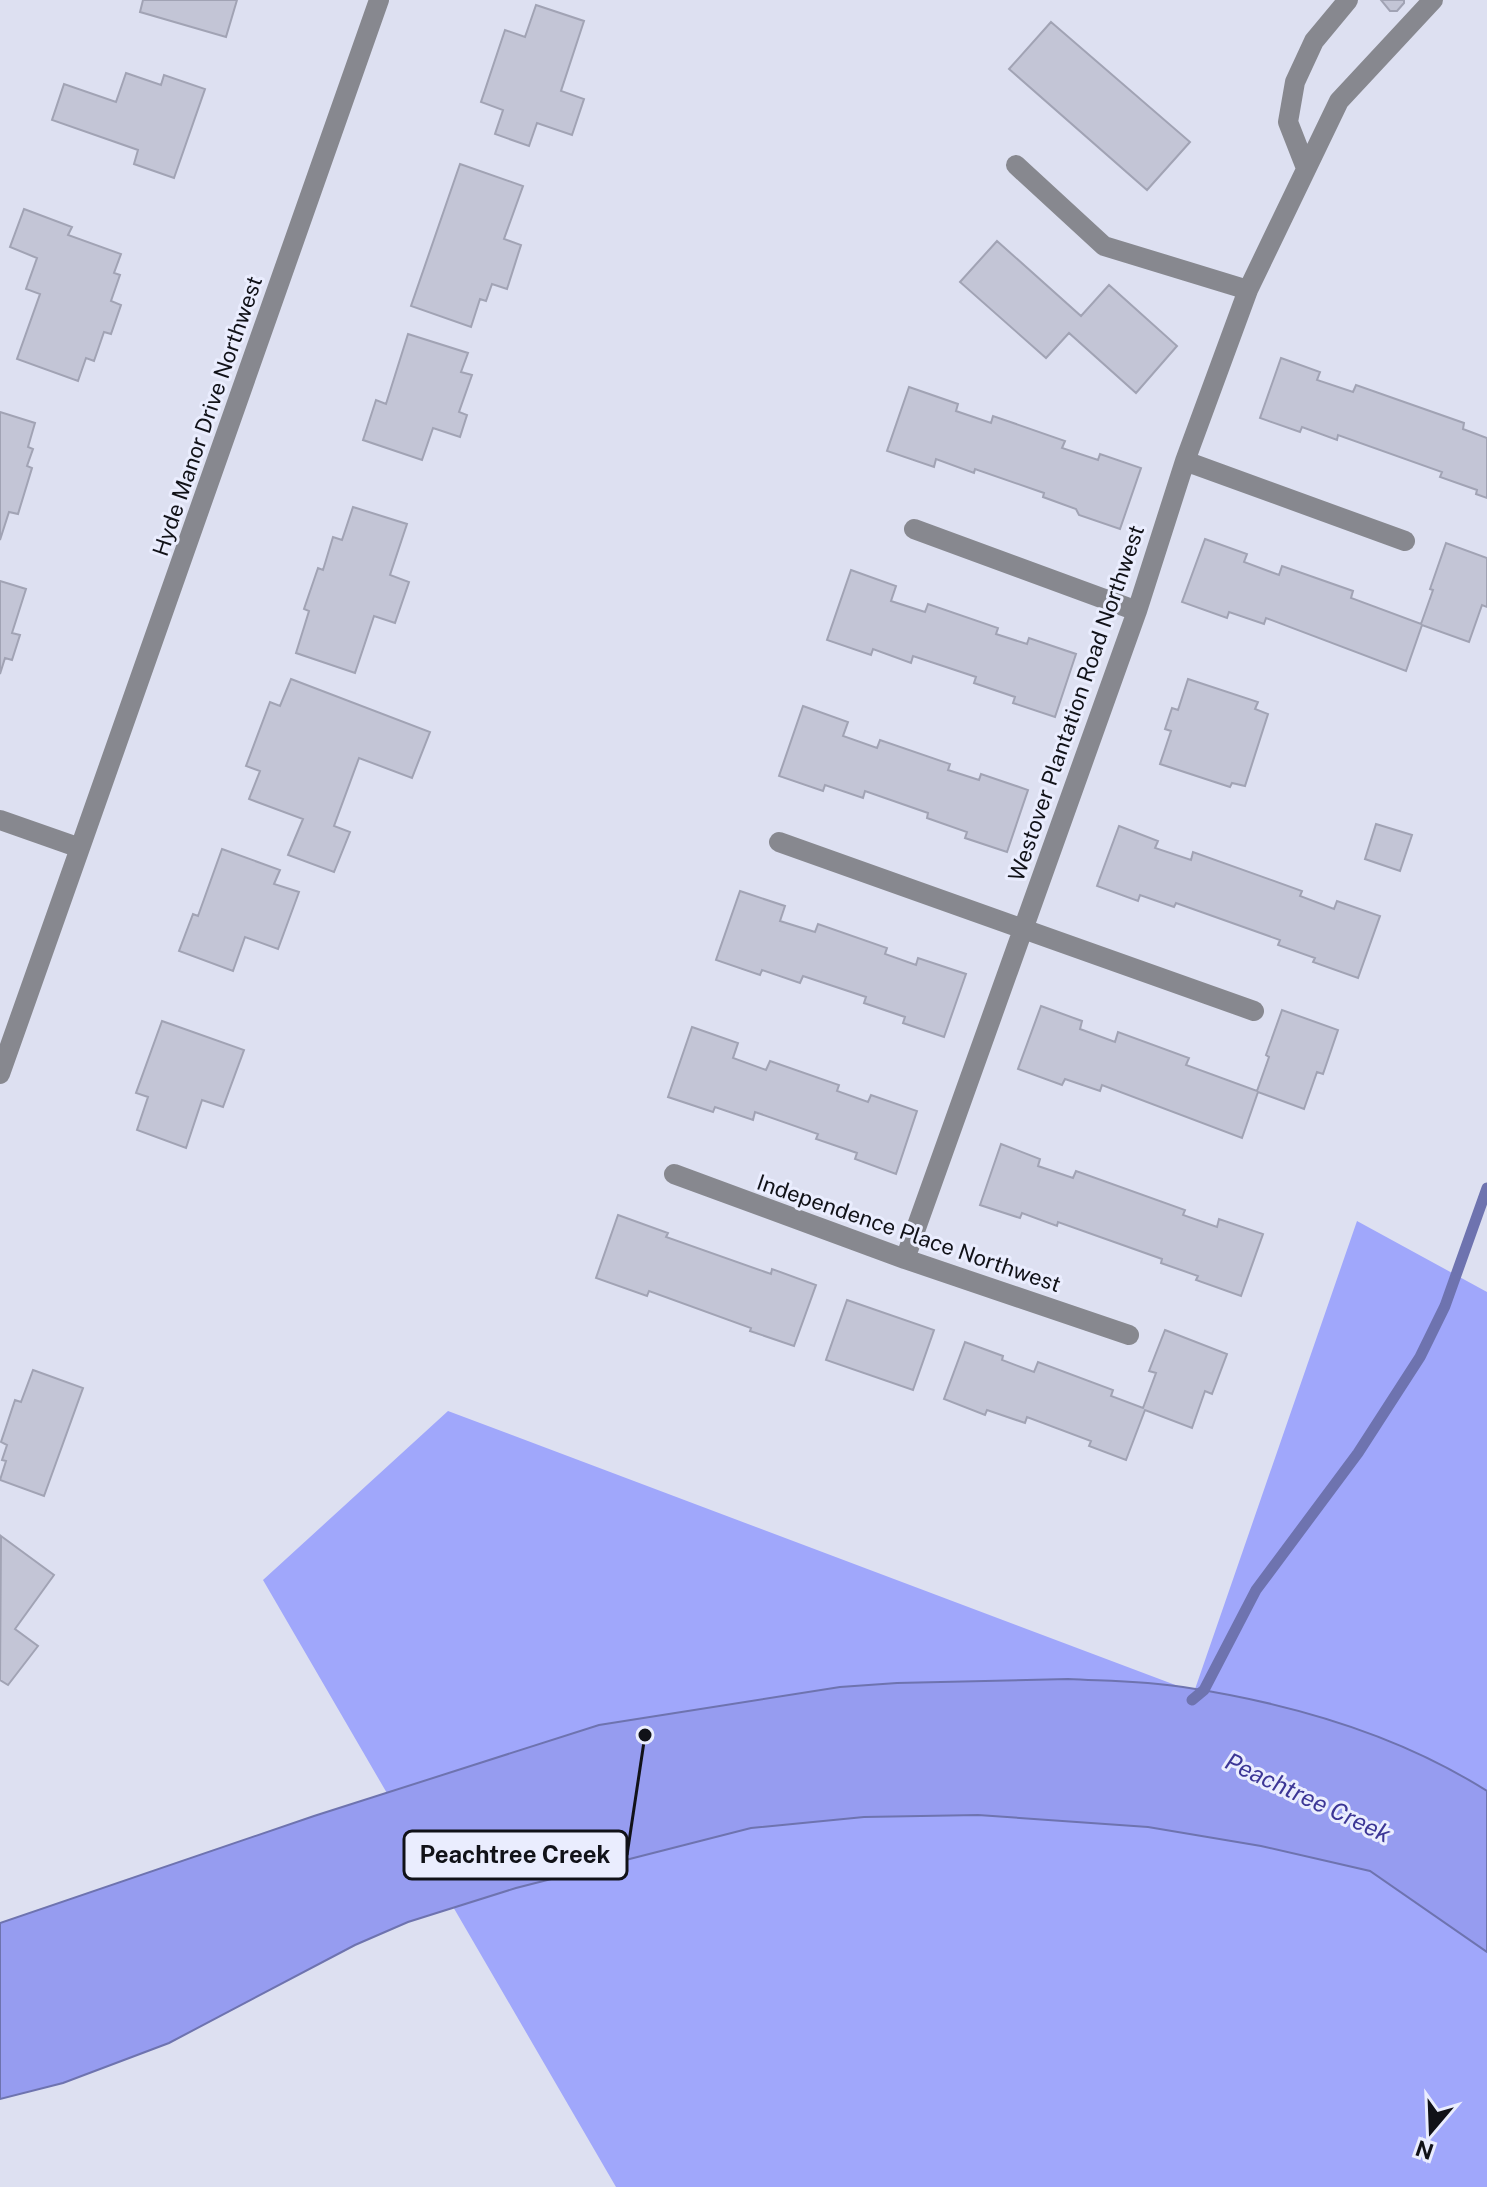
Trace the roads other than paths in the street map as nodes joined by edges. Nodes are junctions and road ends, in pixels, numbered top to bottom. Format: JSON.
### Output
{"nodes":[{"id":1,"x":379,"y":0,"type":"edge"},
{"id":2,"x":1348,"y":0,"type":"edge"},
{"id":3,"x":1433,"y":0,"type":"edge"},
{"id":4,"x":1016,"y":165,"type":"dead end"},
{"id":5,"x":1306,"y":168,"type":"junction"},
{"id":6,"x":1248,"y":290,"type":"junction"},
{"id":7,"x":1185,"y":461,"type":"junction"},
{"id":8,"x":914,"y":529,"type":"dead end"},
{"id":9,"x":1405,"y":541,"type":"dead end"},
{"id":10,"x":1137,"y":611,"type":"junction"},
{"id":11,"x":0,"y":820,"type":"edge"},
{"id":12,"x":779,"y":842,"type":"dead end"},
{"id":13,"x":80,"y":848,"type":"junction"},
{"id":14,"x":1021,"y":930,"type":"junction"},
{"id":15,"x":1254,"y":1011,"type":"dead end"},
{"id":16,"x":0,"y":1074,"type":"edge"},
{"id":17,"x":674,"y":1174,"type":"dead end"},
{"id":18,"x":905,"y":1259,"type":"junction"},
{"id":19,"x":1129,"y":1335,"type":"dead end"}],
"edges":[{"from":1,"to":13,"type":"street","name":"Hyde Manor Drive Northwest"},
{"from":2,"to":5,"type":"street"},
{"from":3,"to":5,"type":"street","name":"Westover Plantation Road Northwest"},
{"from":4,"to":6,"type":"street"},
{"from":5,"to":6,"type":"street","name":"Westover Plantation Road Northwest"},
{"from":6,"to":7,"type":"street","name":"Westover Plantation Road Northwest"},
{"from":7,"to":9,"type":"street"},
{"from":7,"to":10,"type":"street","name":"Westover Plantation Road Northwest"},
{"from":8,"to":10,"type":"street"},
{"from":10,"to":14,"type":"street","name":"Westover Plantation Road Northwest"},
{"from":11,"to":13,"type":"street"},
{"from":12,"to":14,"type":"street"},
{"from":13,"to":16,"type":"street","name":"Hyde Manor Drive Northwest"},
{"from":14,"to":15,"type":"street"},
{"from":14,"to":18,"type":"street","name":"Westover Plantation Road Northwest"},
{"from":17,"to":18,"type":"street","name":"Independence Place Northwest"},
{"from":18,"to":19,"type":"street","name":"Independence Place Northwest"}]}
